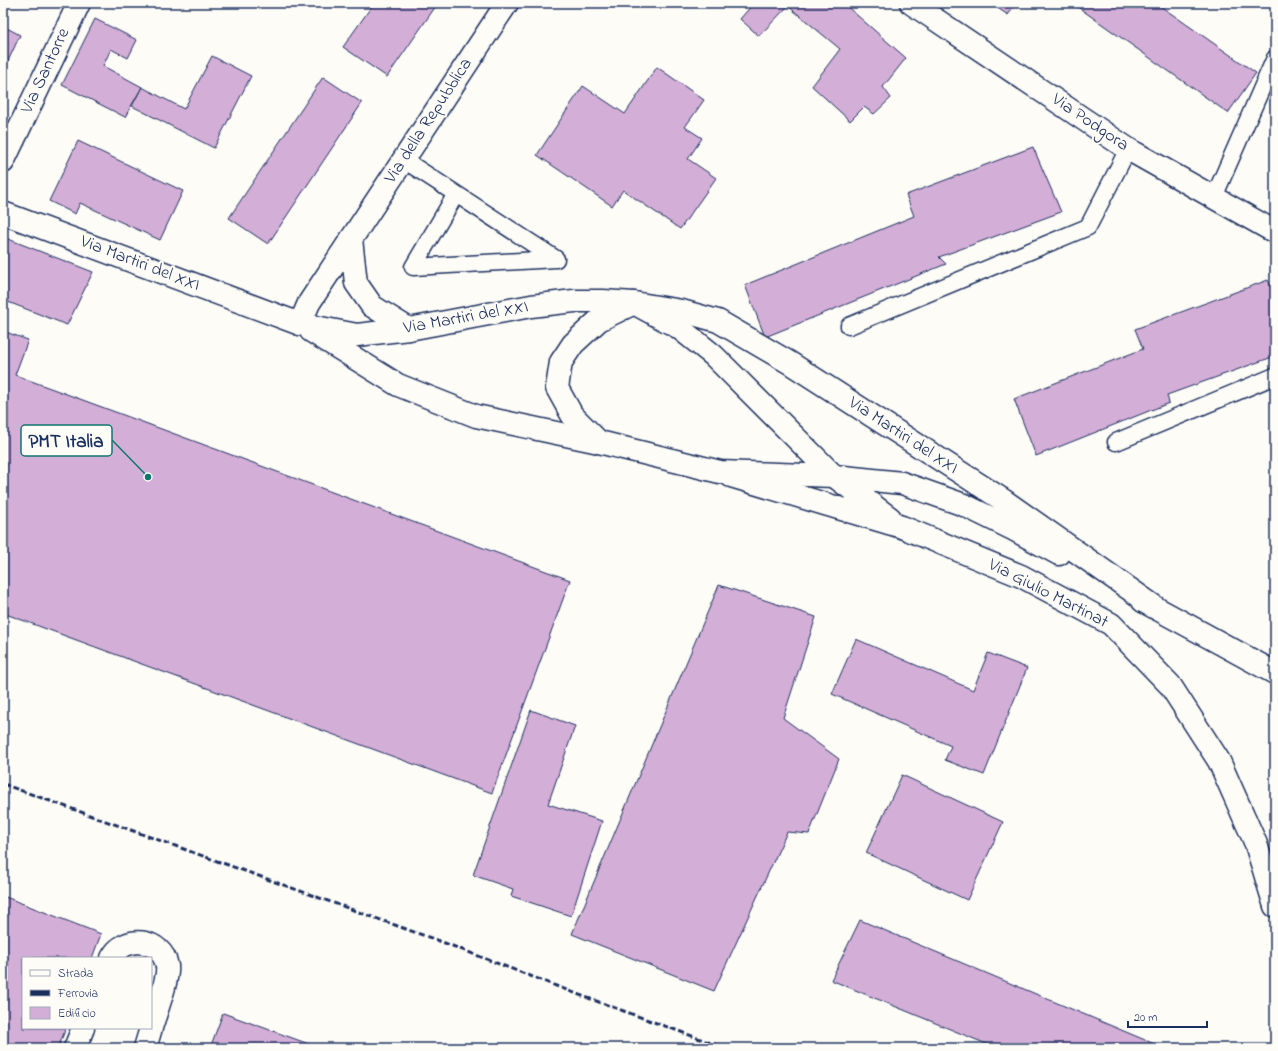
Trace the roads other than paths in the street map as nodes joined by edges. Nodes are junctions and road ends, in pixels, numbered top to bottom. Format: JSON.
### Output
{"nodes":[{"id":1,"x":78,"y":3,"type":"edge"},
{"id":2,"x":506,"y":3,"type":"edge"},
{"id":3,"x":911,"y":3,"type":"edge"},
{"id":4,"x":1275,"y":58,"type":"edge"},
{"id":5,"x":1128,"y":149,"type":"junction"},
{"id":6,"x":404,"y":160,"type":"junction"},
{"id":7,"x":3,"y":162,"type":"edge"},
{"id":8,"x":456,"y":194,"type":"junction"},
{"id":9,"x":1214,"y":197,"type":"junction"},
{"id":10,"x":3,"y":213,"type":"edge"},
{"id":11,"x":1275,"y":232,"type":"edge"},
{"id":12,"x":351,"y":238,"type":"junction"},
{"id":13,"x":634,"y":303,"type":"junction"},
{"id":14,"x":300,"y":324,"type":"junction"},
{"id":15,"x":849,"y":326,"type":"dead end"},
{"id":16,"x":409,"y":329,"type":"junction"},
{"id":17,"x":1275,"y":376,"type":"edge"},
{"id":18,"x":598,"y":442,"type":"junction"},
{"id":19,"x":1116,"y":442,"type":"dead end"},
{"id":20,"x":720,"y":472,"type":"junction"},
{"id":21,"x":834,"y":476,"type":"junction"},
{"id":22,"x":902,"y":527,"type":"junction"},
{"id":23,"x":1155,"y":607,"type":"junction"},
{"id":24,"x":1275,"y":673,"type":"edge"},
{"id":25,"x":1275,"y":906,"type":"edge"},
{"id":26,"x":113,"y":957,"type":"edge"},
{"id":27,"x":152,"y":1025,"type":"edge"},
{"id":28,"x":83,"y":1029,"type":"edge"},
{"id":29,"x":151,"y":1029,"type":"edge"},
{"id":30,"x":75,"y":1048,"type":"edge"},
{"id":31,"x":145,"y":1048,"type":"edge"}],
"edges":[{"from":1,"to":7,"type":"street","name":"Via Santorre"},
{"from":2,"to":6,"type":"street","name":"Via della Repubblica"},
{"from":3,"to":5,"type":"street","name":"Via Podgora"},
{"from":4,"to":9,"type":"lane"},
{"from":5,"to":9,"type":"street","name":"Via Podgora"},
{"from":5,"to":15,"type":"lane"},
{"from":6,"to":8,"type":"lane"},
{"from":6,"to":12,"type":"street","name":"Via della Repubblica"},
{"from":8,"to":8,"type":"lane"},
{"from":9,"to":11,"type":"street","name":"Via Podgora"},
{"from":10,"to":14,"type":"street","name":"Via Martiri del XXI"},
{"from":12,"to":14,"type":"street","name":"Via della Repubblica"},
{"from":12,"to":16,"type":"street"},
{"from":13,"to":16,"type":"street","name":"Via Martiri del XXI"},
{"from":13,"to":18,"type":"street"},
{"from":13,"to":21,"type":"street","name":"Via Martiri del XXI"},
{"from":13,"to":23,"type":"street","name":"Via Martiri del XXI"},
{"from":14,"to":16,"type":"street","name":"Via Martiri del XXI"},
{"from":14,"to":18,"type":"street","name":"Via Martiri del XXI"},
{"from":17,"to":19,"type":"lane"},
{"from":18,"to":20,"type":"street","name":"Via Martiri del XXI"},
{"from":20,"to":21,"type":"street","name":"Via Martiri del XXI"},
{"from":20,"to":22,"type":"street","name":"Via Martiri del XXI"},
{"from":21,"to":22,"type":"street","name":"Via Martiri del XXI"},
{"from":21,"to":23,"type":"street","name":"Via Martiri del XXI"},
{"from":22,"to":25,"type":"street","name":"Via Giulio Martinat"},
{"from":23,"to":24,"type":"street","name":"Via Martiri del XXI"},
{"from":26,"to":27,"type":"street"},
{"from":28,"to":30,"type":"street"},
{"from":29,"to":31,"type":"street"}]}
